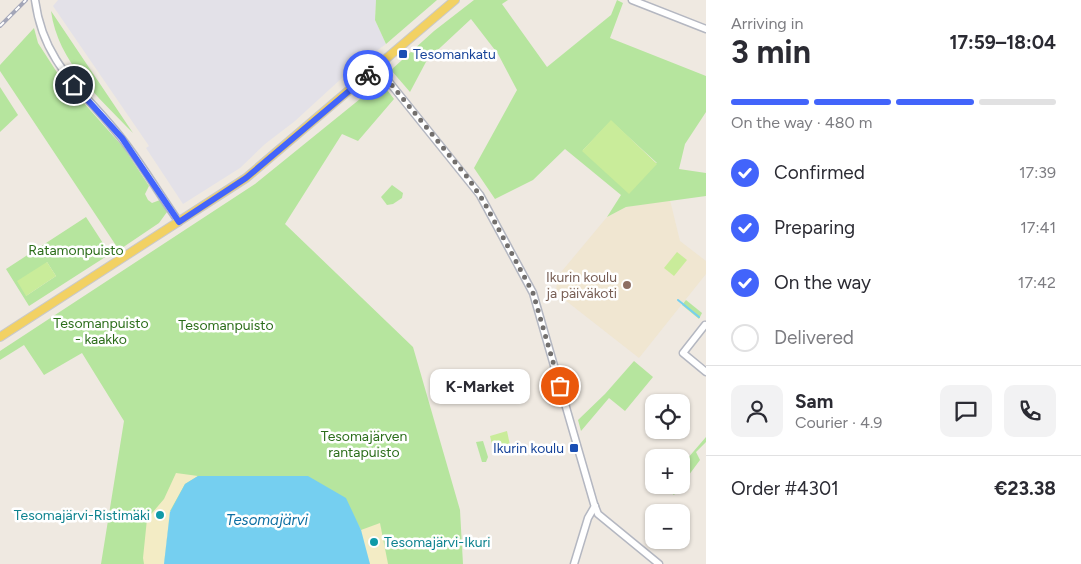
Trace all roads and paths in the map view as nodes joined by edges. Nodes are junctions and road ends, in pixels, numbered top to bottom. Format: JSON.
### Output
{"nodes":[{"id":1,"x":35,"y":0,"type":"edge"},
{"id":2,"x":455,"y":0,"type":"edge"},
{"id":3,"x":632,"y":0,"type":"edge"},
{"id":4,"x":706,"y":29,"type":"edge"},
{"id":5,"x":377,"y":67,"type":"junction"},
{"id":6,"x":179,"y":222,"type":"junction"},
{"id":7,"x":706,"y":325,"type":"edge"},
{"id":8,"x":0,"y":337,"type":"edge"},
{"id":9,"x":706,"y":372,"type":"edge"},
{"id":10,"x":595,"y":506,"type":"junction"},
{"id":11,"x":574,"y":564,"type":"edge"},
{"id":12,"x":659,"y":564,"type":"edge"}],
"edges":[{"from":1,"to":6,"type":"street"},
{"from":2,"to":5,"type":"main road"},
{"from":3,"to":4,"type":"street"},
{"from":5,"to":6,"type":"main road"},
{"from":5,"to":10,"type":"street"},
{"from":6,"to":8,"type":"main road"},
{"from":7,"to":9,"type":"street"},
{"from":10,"to":11,"type":"street"},
{"from":10,"to":12,"type":"street"}]}
